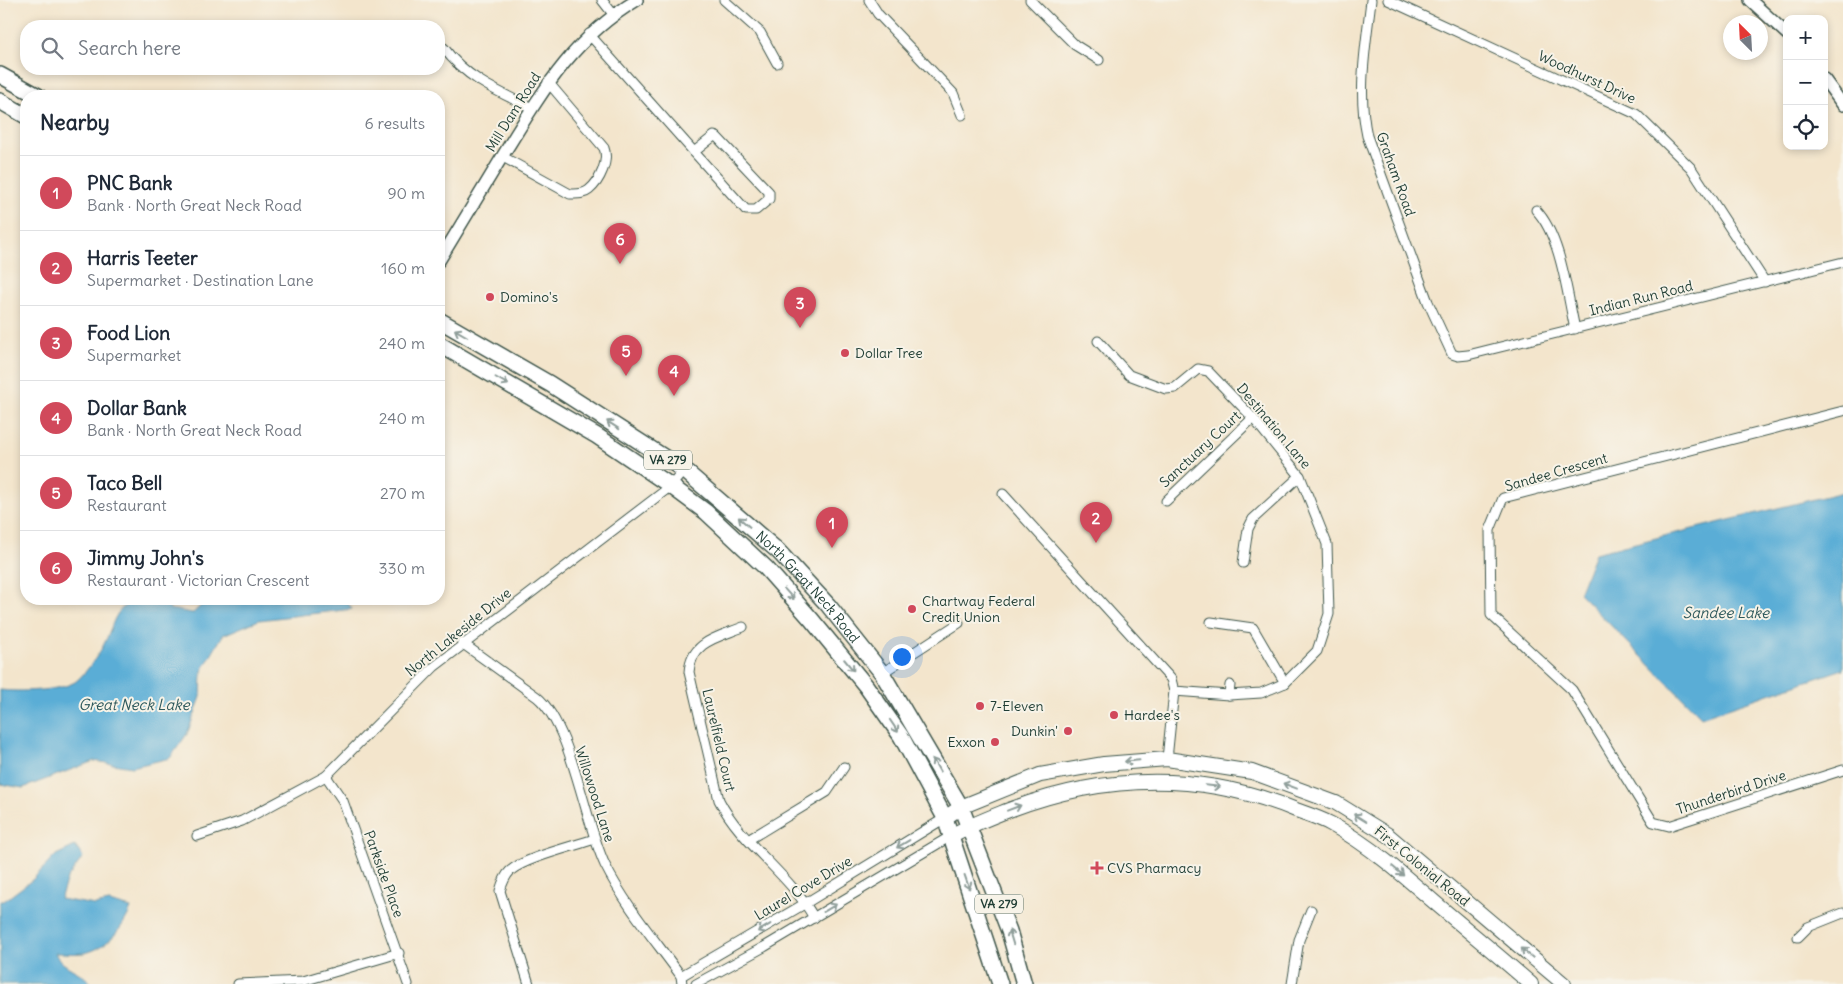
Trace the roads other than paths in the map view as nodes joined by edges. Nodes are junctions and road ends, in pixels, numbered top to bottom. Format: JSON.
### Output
{"nodes":[{"id":1,"x":602,"y":0,"type":"edge"},
{"id":2,"x":636,"y":0,"type":"edge"},
{"id":3,"x":724,"y":0,"type":"edge"},
{"id":4,"x":869,"y":0,"type":"edge"},
{"id":5,"x":1030,"y":0,"type":"edge"},
{"id":6,"x":1372,"y":0,"type":"edge"},
{"id":7,"x":1388,"y":0,"type":"edge"},
{"id":8,"x":1750,"y":0,"type":"edge"},
{"id":9,"x":613,"y":14,"type":"junction"},
{"id":10,"x":1783,"y":30,"type":"edge"},
{"id":11,"x":589,"y":34,"type":"junction"},
{"id":12,"x":445,"y":49,"type":"edge"},
{"id":13,"x":1099,"y":60,"type":"dead end"},
{"id":14,"x":777,"y":63,"type":"dead end"},
{"id":15,"x":0,"y":75,"type":"edge"},
{"id":16,"x":548,"y":82,"type":"junction"},
{"id":17,"x":1828,"y":84,"type":"edge"},
{"id":18,"x":27,"y":90,"type":"edge"},
{"id":19,"x":0,"y":101,"type":"edge"},
{"id":20,"x":1843,"y":105,"type":"edge"},
{"id":21,"x":532,"y":108,"type":"junction"},
{"id":22,"x":20,"y":113,"type":"edge"},
{"id":23,"x":962,"y":115,"type":"dead end"},
{"id":24,"x":694,"y":152,"type":"junction"},
{"id":25,"x":503,"y":157,"type":"junction"},
{"id":26,"x":1536,"y":210,"type":"dead end"},
{"id":27,"x":445,"y":251,"type":"edge"},
{"id":28,"x":1843,"y":262,"type":"edge"},
{"id":29,"x":1765,"y":282,"type":"junction"},
{"id":30,"x":445,"y":323,"type":"edge"},
{"id":31,"x":1575,"y":329,"type":"junction"},
{"id":32,"x":1098,"y":340,"type":"dead end"},
{"id":33,"x":445,"y":347,"type":"edge"},
{"id":34,"x":1448,"y":349,"type":"joint"},
{"id":35,"x":1843,"y":411,"type":"edge"},
{"id":36,"x":1254,"y":418,"type":"junction"},
{"id":37,"x":684,"y":470,"type":"junction"},
{"id":38,"x":1300,"y":476,"type":"junction"},
{"id":39,"x":671,"y":486,"type":"junction"},
{"id":40,"x":1003,"y":494,"type":"dead end"},
{"id":41,"x":1166,"y":500,"type":"dead end"},
{"id":42,"x":1243,"y":563,"type":"dead end"},
{"id":43,"x":1211,"y":622,"type":"dead end"},
{"id":44,"x":960,"y":623,"type":"dead end"},
{"id":45,"x":743,"y":626,"type":"dead end"},
{"id":46,"x":462,"y":643,"type":"junction"},
{"id":47,"x":882,"y":673,"type":"junction"},
{"id":48,"x":1285,"y":683,"type":"junction"},
{"id":49,"x":1230,"y":685,"type":"dead end"},
{"id":50,"x":1174,"y":691,"type":"junction"},
{"id":51,"x":1229,"y":695,"type":"junction"},
{"id":52,"x":1166,"y":759,"type":"junction"},
{"id":53,"x":844,"y":767,"type":"dead end"},
{"id":54,"x":1843,"y":770,"type":"edge"},
{"id":55,"x":1624,"y":773,"type":"joint"},
{"id":56,"x":326,"y":776,"type":"junction"},
{"id":57,"x":961,"y":807,"type":"junction"},
{"id":58,"x":945,"y":818,"type":"junction"},
{"id":59,"x":969,"y":825,"type":"junction"},
{"id":60,"x":197,"y":836,"type":"dead end"},
{"id":61,"x":951,"y":836,"type":"junction"},
{"id":62,"x":594,"y":839,"type":"junction"},
{"id":63,"x":748,"y":840,"type":"junction"},
{"id":64,"x":806,"y":903,"type":"junction"},
{"id":65,"x":1311,"y":910,"type":"dead end"},
{"id":66,"x":1843,"y":913,"type":"edge"},
{"id":67,"x":814,"y":918,"type":"junction"},
{"id":68,"x":1798,"y":938,"type":"dead end"},
{"id":69,"x":399,"y":953,"type":"junction"},
{"id":70,"x":681,"y":980,"type":"edge"},
{"id":71,"x":238,"y":984,"type":"edge"},
{"id":72,"x":408,"y":984,"type":"edge"},
{"id":73,"x":529,"y":984,"type":"edge"},
{"id":74,"x":696,"y":984,"type":"edge"},
{"id":75,"x":1000,"y":984,"type":"edge"},
{"id":76,"x":1024,"y":984,"type":"edge"},
{"id":77,"x":1292,"y":984,"type":"edge"},
{"id":78,"x":1531,"y":984,"type":"edge"},
{"id":79,"x":1564,"y":984,"type":"edge"}],
"edges":[{"from":1,"to":9,"type":"street"},
{"from":2,"to":9,"type":"street","name":"Mill Dam Road"},
{"from":3,"to":14,"type":"street"},
{"from":4,"to":23,"type":"street"},
{"from":5,"to":13,"type":"street"},
{"from":6,"to":34,"type":"street","name":"Graham Road"},
{"from":7,"to":29,"type":"street","name":"Woodhurst Drive"},
{"from":8,"to":10,"type":"street"},
{"from":9,"to":11,"type":"street","name":"Mill Dam Road"},
{"from":11,"to":16,"type":"street","name":"Mill Dam Road"},
{"from":11,"to":24,"type":"street"},
{"from":12,"to":21,"type":"street"},
{"from":15,"to":18,"type":"main road"},
{"from":16,"to":21,"type":"street","name":"Mill Dam Road"},
{"from":16,"to":25,"type":"street"},
{"from":17,"to":20,"type":"street"},
{"from":19,"to":22,"type":"main road"},
{"from":21,"to":25,"type":"street","name":"Mill Dam Road"},
{"from":24,"to":24,"type":"street"},
{"from":25,"to":27,"type":"street","name":"Mill Dam Road"},
{"from":26,"to":31,"type":"street"},
{"from":28,"to":29,"type":"street","name":"Indian Run Road"},
{"from":29,"to":31,"type":"street","name":"Indian Run Road"},
{"from":37,"to":30,"type":"main road","name":"North Great Neck Road","number":"VA 279","one_way":true},
{"from":31,"to":34,"type":"street","name":"Indian Run Road"},
{"from":32,"to":36,"type":"street","name":"Destination Lane"},
{"from":33,"to":39,"type":"main road","name":"North Great Neck Road","number":"VA 279","one_way":true},
{"from":35,"to":55,"type":"street","name":"Sandee Crescent"},
{"from":36,"to":38,"type":"street","name":"Destination Lane"},
{"from":36,"to":41,"type":"street","name":"Sanctuary Court"},
{"from":37,"to":39,"type":"street","name":"North Lakeside Drive"},
{"from":47,"to":37,"type":"main road","name":"North Great Neck Road","number":"VA 279","one_way":true},
{"from":38,"to":42,"type":"street"},
{"from":38,"to":48,"type":"street","name":"Destination Lane"},
{"from":39,"to":46,"type":"street","name":"North Lakeside Drive"},
{"from":39,"to":58,"type":"main road","name":"North Great Neck Road","number":"VA 279","one_way":true},
{"from":40,"to":50,"type":"street"},
{"from":43,"to":48,"type":"street"},
{"from":44,"to":47,"type":"street"},
{"from":45,"to":63,"type":"street","name":"Laurelfield Court"},
{"from":46,"to":56,"type":"street","name":"North Lakeside Drive"},
{"from":46,"to":62,"type":"street","name":"Willowood Lane"},
{"from":57,"to":47,"type":"main road","name":"North Great Neck Road","number":"VA 279","one_way":true},
{"from":48,"to":51,"type":"street","name":"Destination Lane"},
{"from":49,"to":51,"type":"street"},
{"from":50,"to":51,"type":"street","name":"Destination Lane"},
{"from":50,"to":52,"type":"street"},
{"from":52,"to":57,"type":"main road","name":"First Colonial Road","one_way":true},
{"from":79,"to":52,"type":"main road","name":"First Colonial Road","one_way":true},
{"from":53,"to":63,"type":"street"},
{"from":54,"to":55,"type":"street","name":"Thunderbird Drive"},
{"from":56,"to":60,"type":"street","name":"North Lakeside Drive"},
{"from":56,"to":69,"type":"street","name":"Parkside Place"},
{"from":57,"to":58,"type":"main road","name":"First Colonial Road"},
{"from":57,"to":59,"type":"main road","name":"North Great Neck Road","number":"VA 279"},
{"from":58,"to":61,"type":"main road","name":"North Great Neck Road","number":"VA 279"},
{"from":58,"to":64,"type":"street","name":"Laurel Cove Drive","one_way":true},
{"from":59,"to":61,"type":"main road","name":"First Colonial Road"},
{"from":76,"to":59,"type":"main road","name":"North Great Neck Road","number":"VA 279","one_way":true},
{"from":59,"to":78,"type":"main road","name":"First Colonial Road","one_way":true},
{"from":67,"to":61,"type":"street","one_way":true},
{"from":61,"to":75,"type":"main road","name":"North Great Neck Road","number":"VA 279","one_way":true},
{"from":62,"to":70,"type":"street","name":"Willowood Lane"},
{"from":62,"to":73,"type":"street"},
{"from":63,"to":64,"type":"street","name":"Laurelfield Court"},
{"from":64,"to":67,"type":"street","name":"Laurelfield Court"},
{"from":64,"to":70,"type":"street","name":"Laurel Cove Drive","one_way":true},
{"from":65,"to":77,"type":"street"},
{"from":66,"to":68,"type":"street"},
{"from":67,"to":74,"type":"street"},
{"from":69,"to":71,"type":"street"},
{"from":69,"to":72,"type":"street","name":"Parkside Place"}]}
